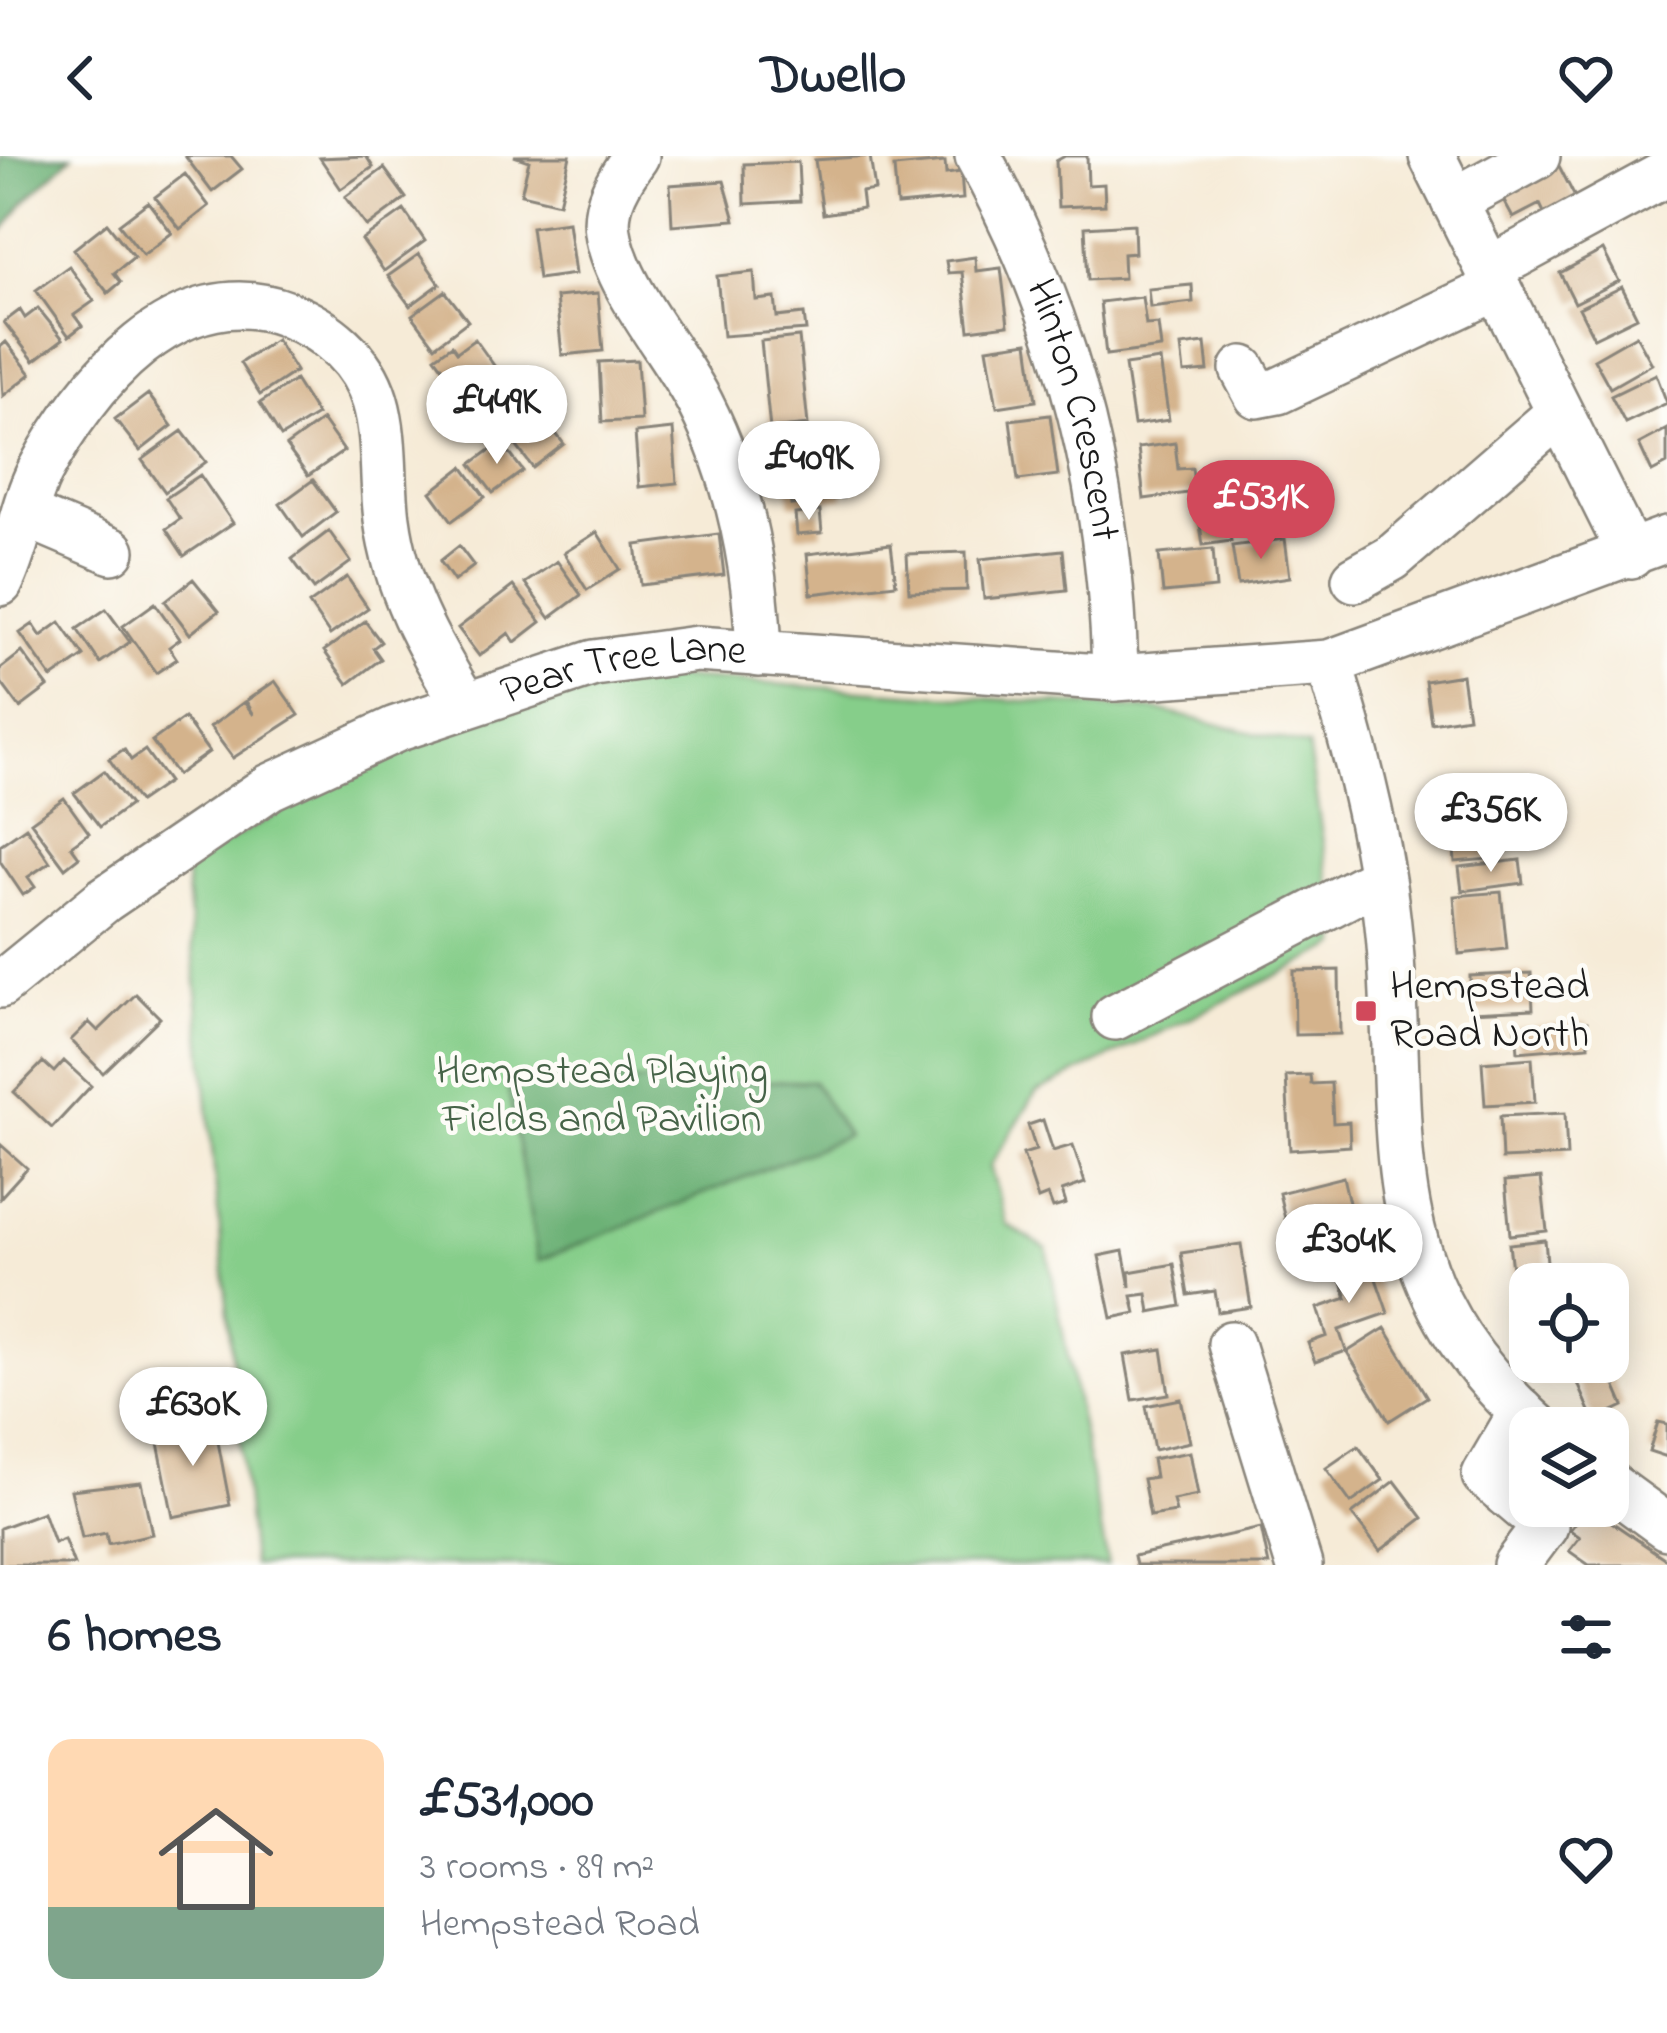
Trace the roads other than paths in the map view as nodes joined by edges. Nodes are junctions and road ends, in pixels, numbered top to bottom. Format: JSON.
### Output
{"nodes":[{"id":1,"x":636,"y":156,"type":"edge"},
{"id":2,"x":979,"y":156,"type":"edge"},
{"id":3,"x":1432,"y":156,"type":"edge"},
{"id":4,"x":1537,"y":156,"type":"edge"},
{"id":5,"x":1667,"y":173,"type":"edge"},
{"id":6,"x":1454,"y":201,"type":"junction"},
{"id":7,"x":1492,"y":279,"type":"junction"},
{"id":8,"x":1243,"y":369,"type":"dead end"},
{"id":9,"x":1557,"y":415,"type":"junction"},
{"id":10,"x":25,"y":514,"type":"junction"},
{"id":11,"x":1649,"y":547,"type":"edge"},
{"id":12,"x":112,"y":551,"type":"dead end"},
{"id":13,"x":1355,"y":579,"type":"dead end"},
{"id":14,"x":0,"y":583,"type":"edge"},
{"id":15,"x":759,"y":654,"type":"junction"},
{"id":16,"x":1329,"y":663,"type":"junction"},
{"id":17,"x":1115,"y":678,"type":"junction"},
{"id":18,"x":464,"y":703,"type":"junction"},
{"id":19,"x":1381,"y":878,"type":"junction"},
{"id":20,"x":0,"y":985,"type":"edge"},
{"id":21,"x":1115,"y":1017,"type":"dead end"},
{"id":22,"x":1231,"y":1344,"type":"dead end"},
{"id":23,"x":1517,"y":1407,"type":"edge"},
{"id":24,"x":1509,"y":1446,"type":"edge"},
{"id":25,"x":1509,"y":1495,"type":"edge"},
{"id":26,"x":1629,"y":1499,"type":"edge"},
{"id":27,"x":1544,"y":1527,"type":"edge"},
{"id":28,"x":1667,"y":1527,"type":"edge"},
{"id":29,"x":1298,"y":1565,"type":"edge"},
{"id":30,"x":1516,"y":1565,"type":"edge"}],
"edges":[{"from":1,"to":15,"type":"street"},
{"from":2,"to":17,"type":"street","name":"Hinton Crescent"},
{"from":3,"to":6,"type":"street"},
{"from":4,"to":6,"type":"street"},
{"from":5,"to":7,"type":"street"},
{"from":6,"to":7,"type":"street"},
{"from":7,"to":8,"type":"street"},
{"from":7,"to":9,"type":"street"},
{"from":9,"to":11,"type":"street"},
{"from":9,"to":13,"type":"street"},
{"from":10,"to":12,"type":"street"},
{"from":10,"to":14,"type":"street"},
{"from":10,"to":18,"type":"street"},
{"from":11,"to":16,"type":"street","name":"Pear Tree Lane"},
{"from":15,"to":17,"type":"street","name":"Pear Tree Lane"},
{"from":15,"to":18,"type":"street","name":"Pear Tree Lane"},
{"from":16,"to":17,"type":"street","name":"Pear Tree Lane"},
{"from":16,"to":19,"type":"street"},
{"from":18,"to":20,"type":"street","name":"Pear Tree Lane"},
{"from":19,"to":21,"type":"street"},
{"from":19,"to":23,"type":"street"},
{"from":22,"to":29,"type":"street"},
{"from":24,"to":25,"type":"street"},
{"from":26,"to":28,"type":"street"},
{"from":27,"to":30,"type":"street"}]}
